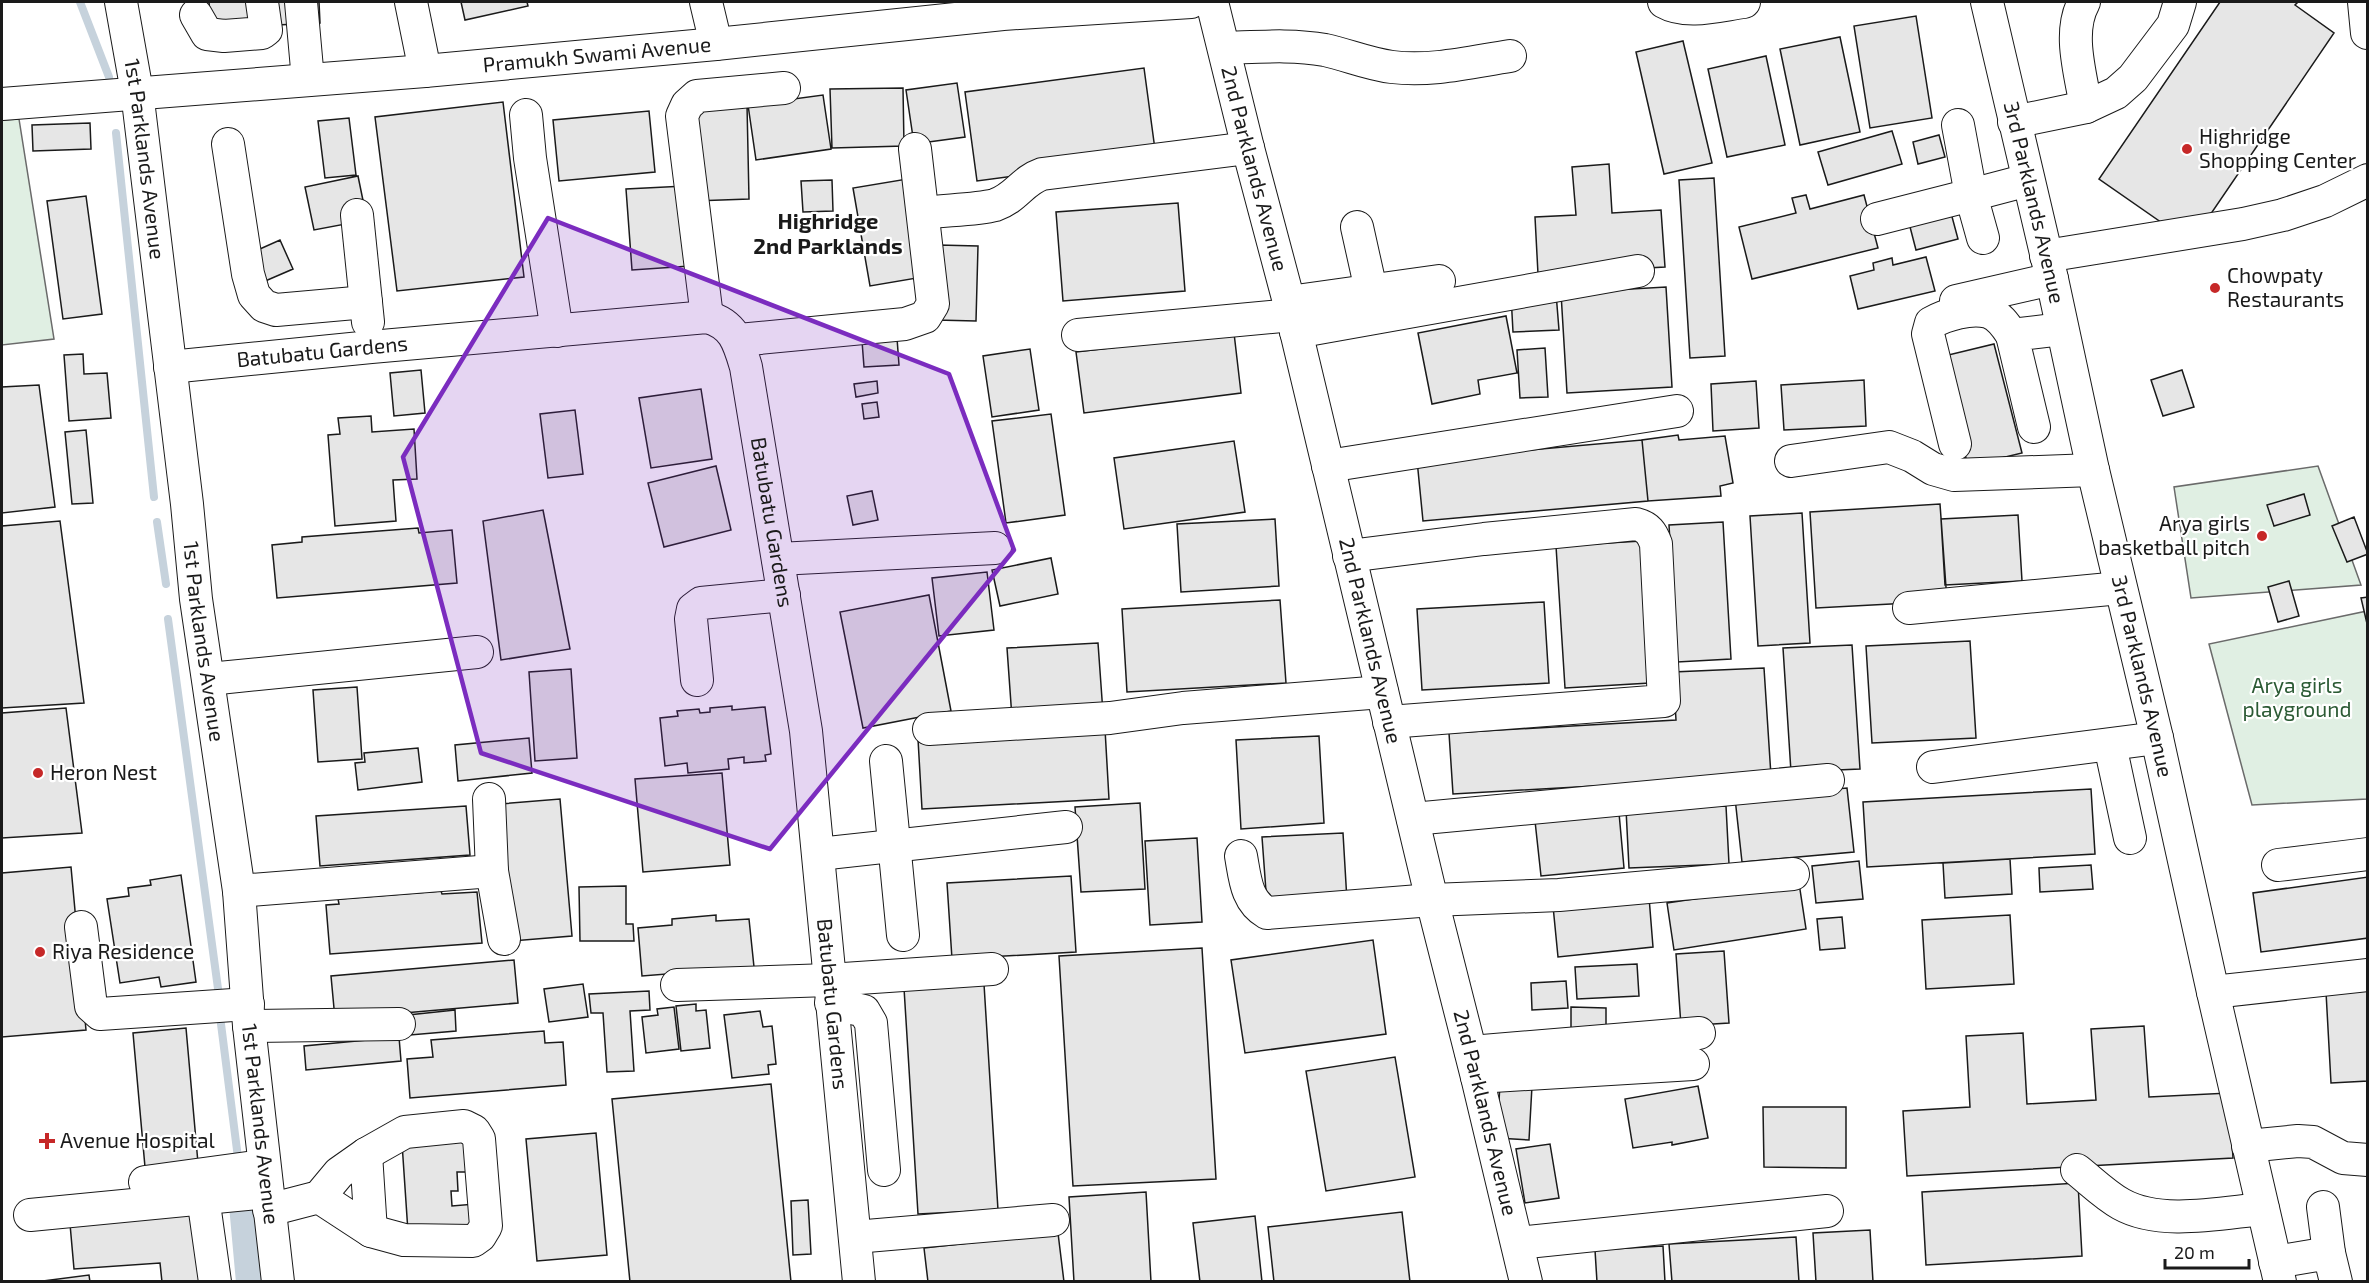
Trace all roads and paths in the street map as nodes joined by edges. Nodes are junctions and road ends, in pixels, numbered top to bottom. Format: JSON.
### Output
{"nodes":[{"id":1,"x":121,"y":2,"type":"edge"},
{"id":2,"x":262,"y":2,"type":"edge"},
{"id":3,"x":301,"y":2,"type":"edge"},
{"id":4,"x":411,"y":2,"type":"edge"},
{"id":5,"x":706,"y":2,"type":"edge"},
{"id":6,"x":1191,"y":2,"type":"edge"},
{"id":7,"x":1212,"y":2,"type":"edge"},
{"id":8,"x":1664,"y":2,"type":"edge"},
{"id":9,"x":1744,"y":2,"type":"edge"},
{"id":10,"x":1987,"y":2,"type":"edge"},
{"id":11,"x":2084,"y":2,"type":"edge"},
{"id":12,"x":2180,"y":2,"type":"edge"},
{"id":13,"x":2364,"y":2,"type":"edge"},
{"id":14,"x":1016,"y":7,"type":"edge"},
{"id":15,"x":196,"y":15,"type":"dead end"},
{"id":16,"x":2367,"y":33,"type":"edge"},
{"id":17,"x":716,"y":44,"type":"junction"},
{"id":18,"x":1225,"y":48,"type":"junction"},
{"id":19,"x":1510,"y":56,"type":"dead end"},
{"id":20,"x":424,"y":71,"type":"junction"},
{"id":21,"x":308,"y":80,"type":"junction"},
{"id":22,"x":784,"y":88,"type":"dead end"},
{"id":23,"x":137,"y":92,"type":"junction"},
{"id":24,"x":2,"y":104,"type":"edge"},
{"id":25,"x":2086,"y":107,"type":"junction"},
{"id":26,"x":526,"y":115,"type":"dead end"},
{"id":27,"x":2014,"y":122,"type":"junction"},
{"id":28,"x":1958,"y":125,"type":"dead end"},
{"id":29,"x":228,"y":144,"type":"dead end"},
{"id":30,"x":1248,"y":148,"type":"junction"},
{"id":31,"x":915,"y":149,"type":"dead end"},
{"id":32,"x":2028,"y":180,"type":"junction"},
{"id":33,"x":2367,"y":180,"type":"edge"},
{"id":34,"x":1971,"y":195,"type":"junction"},
{"id":35,"x":923,"y":213,"type":"junction"},
{"id":36,"x":357,"y":215,"type":"dead end"},
{"id":37,"x":1877,"y":219,"type":"dead end"},
{"id":38,"x":1357,"y":227,"type":"dead end"},
{"id":39,"x":1983,"y":238,"type":"dead end"},
{"id":40,"x":2049,"y":267,"type":"junction"},
{"id":41,"x":1638,"y":271,"type":"dead end"},
{"id":42,"x":1439,"y":281,"type":"dead end"},
{"id":43,"x":1371,"y":290,"type":"junction"},
{"id":44,"x":366,"y":302,"type":"junction"},
{"id":45,"x":1929,"y":307,"type":"dead end"},
{"id":46,"x":1292,"y":316,"type":"junction"},
{"id":47,"x":707,"y":317,"type":"junction"},
{"id":48,"x":2062,"y":328,"type":"junction"},
{"id":49,"x":557,"y":331,"type":"junction"},
{"id":50,"x":1077,"y":335,"type":"dead end"},
{"id":51,"x":2012,"y":335,"type":"junction"},
{"id":52,"x":739,"y":340,"type":"junction"},
{"id":53,"x":370,"y":346,"type":"junction"},
{"id":54,"x":170,"y":367,"type":"junction"},
{"id":55,"x":1677,"y":411,"type":"dead end"},
{"id":56,"x":2034,"y":427,"type":"dead end"},
{"id":57,"x":1955,"y":444,"type":"dead end"},
{"id":58,"x":1791,"y":461,"type":"dead end"},
{"id":59,"x":1328,"y":466,"type":"junction"},
{"id":60,"x":2092,"y":470,"type":"junction"},
{"id":61,"x":995,"y":548,"type":"dead end"},
{"id":62,"x":1349,"y":556,"type":"junction"},
{"id":63,"x":778,"y":559,"type":"junction"},
{"id":64,"x":2120,"y":588,"type":"junction"},
{"id":65,"x":784,"y":595,"type":"junction"},
{"id":66,"x":1910,"y":608,"type":"dead end"},
{"id":67,"x":477,"y":652,"type":"dead end"},
{"id":68,"x":209,"y":679,"type":"junction"},
{"id":69,"x":697,"y":680,"type":"dead end"},
{"id":70,"x":1386,"y":707,"type":"junction"},
{"id":71,"x":929,"y":729,"type":"dead end"},
{"id":72,"x":2157,"y":738,"type":"junction"},
{"id":73,"x":2110,"y":745,"type":"junction"},
{"id":74,"x":886,"y":761,"type":"dead end"},
{"id":75,"x":1933,"y":767,"type":"dead end"},
{"id":76,"x":1828,"y":780,"type":"dead end"},
{"id":77,"x":489,"y":800,"type":"dead end"},
{"id":78,"x":1413,"y":819,"type":"junction"},
{"id":79,"x":1066,"y":827,"type":"dead end"},
{"id":80,"x":2130,"y":838,"type":"dead end"},
{"id":81,"x":896,"y":845,"type":"junction"},
{"id":82,"x":819,"y":854,"type":"junction"},
{"id":83,"x":2367,"y":854,"type":"edge"},
{"id":84,"x":1241,"y":856,"type":"dead end"},
{"id":85,"x":2278,"y":865,"type":"dead end"},
{"id":86,"x":492,"y":871,"type":"junction"},
{"id":87,"x":1793,"y":874,"type":"dead end"},
{"id":88,"x":238,"y":891,"type":"junction"},
{"id":89,"x":1432,"y":900,"type":"junction"},
{"id":90,"x":81,"y":927,"type":"dead end"},
{"id":91,"x":903,"y":935,"type":"dead end"},
{"id":92,"x":504,"y":939,"type":"dead end"},
{"id":93,"x":992,"y":969,"type":"dead end"},
{"id":94,"x":2367,"y":975,"type":"edge"},
{"id":95,"x":677,"y":985,"type":"dead end"},
{"id":96,"x":830,"y":991,"type":"junction"},
{"id":97,"x":2213,"y":992,"type":"junction"},
{"id":98,"x":249,"y":1015,"type":"junction"},
{"id":99,"x":399,"y":1024,"type":"dead end"},
{"id":100,"x":1699,"y":1033,"type":"dead end"},
{"id":101,"x":1474,"y":1064,"type":"junction"},
{"id":102,"x":1693,"y":1064,"type":"dead end"},
{"id":103,"x":2248,"y":1146,"type":"junction"},
{"id":104,"x":366,"y":1154,"type":"junction"},
{"id":105,"x":2367,"y":1160,"type":"edge"},
{"id":106,"x":884,"y":1170,"type":"dead end"},
{"id":107,"x":2076,"y":1170,"type":"dead end"},
{"id":108,"x":145,"y":1182,"type":"dead end"},
{"id":109,"x":266,"y":1189,"type":"junction"},
{"id":110,"x":203,"y":1197,"type":"junction"},
{"id":111,"x":319,"y":1197,"type":"junction"},
{"id":112,"x":2324,"y":1207,"type":"dead end"},
{"id":113,"x":2263,"y":1209,"type":"junction"},
{"id":114,"x":1827,"y":1211,"type":"dead end"},
{"id":115,"x":30,"y":1215,"type":"dead end"},
{"id":116,"x":1053,"y":1220,"type":"dead end"},
{"id":117,"x":370,"y":1231,"type":"junction"},
{"id":118,"x":855,"y":1238,"type":"junction"},
{"id":119,"x":1518,"y":1243,"type":"junction"},
{"id":120,"x":2333,"y":1267,"type":"edge"},
{"id":121,"x":2276,"y":1276,"type":"edge"},
{"id":122,"x":214,"y":1281,"type":"edge"},
{"id":123,"x":278,"y":1281,"type":"edge"},
{"id":124,"x":859,"y":1281,"type":"edge"},
{"id":125,"x":1526,"y":1281,"type":"edge"}],
"edges":[{"from":1,"to":23,"type":"street","name":"1st Parklands Avenue"},
{"from":2,"to":15,"type":"street"},
{"from":3,"to":21,"type":"street"},
{"from":4,"to":20,"type":"street"},
{"from":5,"to":17,"type":"street"},
{"from":6,"to":14,"type":"street","name":"Pramukh Swami Avenue"},
{"from":7,"to":18,"type":"street","name":"2nd Parklands Avenue"},
{"from":8,"to":9,"type":"street"},
{"from":10,"to":27,"type":"street","name":"3rd Parklands Avenue"},
{"from":11,"to":25,"type":"street"},
{"from":12,"to":25,"type":"street"},
{"from":13,"to":16,"type":"street"},
{"from":14,"to":17,"type":"street","name":"Pramukh Swami Avenue"},
{"from":17,"to":20,"type":"street","name":"Pramukh Swami Avenue"},
{"from":18,"to":19,"type":"street"},
{"from":18,"to":30,"type":"street","name":"2nd Parklands Avenue"},
{"from":20,"to":21,"type":"street","name":"Pramukh Swami Avenue"},
{"from":21,"to":23,"type":"street","name":"Pramukh Swami Avenue"},
{"from":22,"to":47,"type":"street"},
{"from":23,"to":24,"type":"street","name":"Pramukh Swami Avenue"},
{"from":23,"to":54,"type":"street","name":"1st Parklands Avenue"},
{"from":25,"to":27,"type":"street"},
{"from":26,"to":49,"type":"street"},
{"from":27,"to":32,"type":"street","name":"3rd Parklands Avenue"},
{"from":28,"to":34,"type":"street"},
{"from":29,"to":44,"type":"street"},
{"from":30,"to":35,"type":"street"},
{"from":30,"to":46,"type":"street","name":"2nd Parklands Avenue"},
{"from":31,"to":35,"type":"street"},
{"from":32,"to":34,"type":"street"},
{"from":32,"to":40,"type":"street","name":"3rd Parklands Avenue"},
{"from":33,"to":40,"type":"street"},
{"from":34,"to":37,"type":"street"},
{"from":34,"to":39,"type":"street"},
{"from":35,"to":52,"type":"street"},
{"from":36,"to":44,"type":"street"},
{"from":38,"to":43,"type":"street"},
{"from":40,"to":45,"type":"street"},
{"from":40,"to":48,"type":"street","name":"3rd Parklands Avenue"},
{"from":41,"to":46,"type":"street"},
{"from":42,"to":43,"type":"street"},
{"from":43,"to":46,"type":"street"},
{"from":44,"to":53,"type":"street"},
{"from":46,"to":50,"type":"street"},
{"from":46,"to":59,"type":"street","name":"2nd Parklands Avenue"},
{"from":47,"to":49,"type":"street","name":"Batubatu Gardens"},
{"from":47,"to":52,"type":"street"},
{"from":48,"to":51,"type":"street"},
{"from":48,"to":60,"type":"street","name":"3rd Parklands Avenue"},
{"from":49,"to":53,"type":"street","name":"Batubatu Gardens"},
{"from":51,"to":56,"type":"street"},
{"from":51,"to":57,"type":"street"},
{"from":52,"to":63,"type":"street","name":"Batubatu Gardens"},
{"from":53,"to":54,"type":"street","name":"Batubatu Gardens"},
{"from":54,"to":68,"type":"street","name":"1st Parklands Avenue"},
{"from":55,"to":59,"type":"street"},
{"from":58,"to":60,"type":"street"},
{"from":59,"to":62,"type":"street","name":"2nd Parklands Avenue"},
{"from":60,"to":64,"type":"street","name":"3rd Parklands Avenue"},
{"from":61,"to":63,"type":"street"},
{"from":62,"to":70,"type":"street","name":"2nd Parklands Avenue"},
{"from":62,"to":70,"type":"street"},
{"from":63,"to":65,"type":"street","name":"Batubatu Gardens"},
{"from":64,"to":66,"type":"street"},
{"from":64,"to":72,"type":"street","name":"3rd Parklands Avenue"},
{"from":65,"to":69,"type":"street"},
{"from":65,"to":82,"type":"street","name":"Batubatu Gardens"},
{"from":67,"to":68,"type":"street"},
{"from":68,"to":88,"type":"street","name":"1st Parklands Avenue"},
{"from":70,"to":71,"type":"street"},
{"from":70,"to":78,"type":"street","name":"2nd Parklands Avenue"},
{"from":72,"to":73,"type":"street"},
{"from":72,"to":97,"type":"street","name":"3rd Parklands Avenue"},
{"from":73,"to":75,"type":"street"},
{"from":73,"to":80,"type":"street"},
{"from":74,"to":81,"type":"street"},
{"from":76,"to":78,"type":"street"},
{"from":77,"to":86,"type":"street"},
{"from":78,"to":89,"type":"street","name":"2nd Parklands Avenue"},
{"from":79,"to":81,"type":"street"},
{"from":81,"to":82,"type":"street"},
{"from":81,"to":91,"type":"street"},
{"from":82,"to":96,"type":"street","name":"Batubatu Gardens"},
{"from":83,"to":85,"type":"street"},
{"from":84,"to":89,"type":"street"},
{"from":86,"to":88,"type":"street"},
{"from":86,"to":92,"type":"street"},
{"from":87,"to":89,"type":"street"},
{"from":88,"to":98,"type":"street","name":"1st Parklands Avenue"},
{"from":89,"to":101,"type":"street","name":"2nd Parklands Avenue"},
{"from":90,"to":98,"type":"street"},
{"from":93,"to":96,"type":"street"},
{"from":94,"to":97,"type":"street"},
{"from":95,"to":96,"type":"street"},
{"from":96,"to":106,"type":"street"},
{"from":96,"to":118,"type":"street","name":"Batubatu Gardens"},
{"from":97,"to":103,"type":"street","name":"3rd Parklands Avenue"},
{"from":98,"to":99,"type":"street"},
{"from":98,"to":109,"type":"street","name":"1st Parklands Avenue"},
{"from":100,"to":101,"type":"street"},
{"from":101,"to":102,"type":"street"},
{"from":101,"to":119,"type":"street","name":"2nd Parklands Avenue"},
{"from":103,"to":105,"type":"street"},
{"from":103,"to":113,"type":"street","name":"3rd Parklands Avenue"},
{"from":104,"to":111,"type":"street"},
{"from":104,"to":117,"type":"street"},
{"from":104,"to":117,"type":"street"},
{"from":107,"to":113,"type":"street"},
{"from":108,"to":109,"type":"street"},
{"from":109,"to":110,"type":"street"},
{"from":109,"to":111,"type":"street"},
{"from":109,"to":123,"type":"street","name":"1st Parklands Avenue"},
{"from":110,"to":115,"type":"street"},
{"from":110,"to":122,"type":"street"},
{"from":111,"to":117,"type":"street"},
{"from":112,"to":120,"type":"street"},
{"from":113,"to":121,"type":"street","name":"3rd Parklands Avenue"},
{"from":114,"to":119,"type":"street"},
{"from":116,"to":118,"type":"street"},
{"from":118,"to":124,"type":"street","name":"Batubatu Gardens"},
{"from":119,"to":125,"type":"street","name":"2nd Parklands Avenue"},
{"from":120,"to":121,"type":"street"}]}
